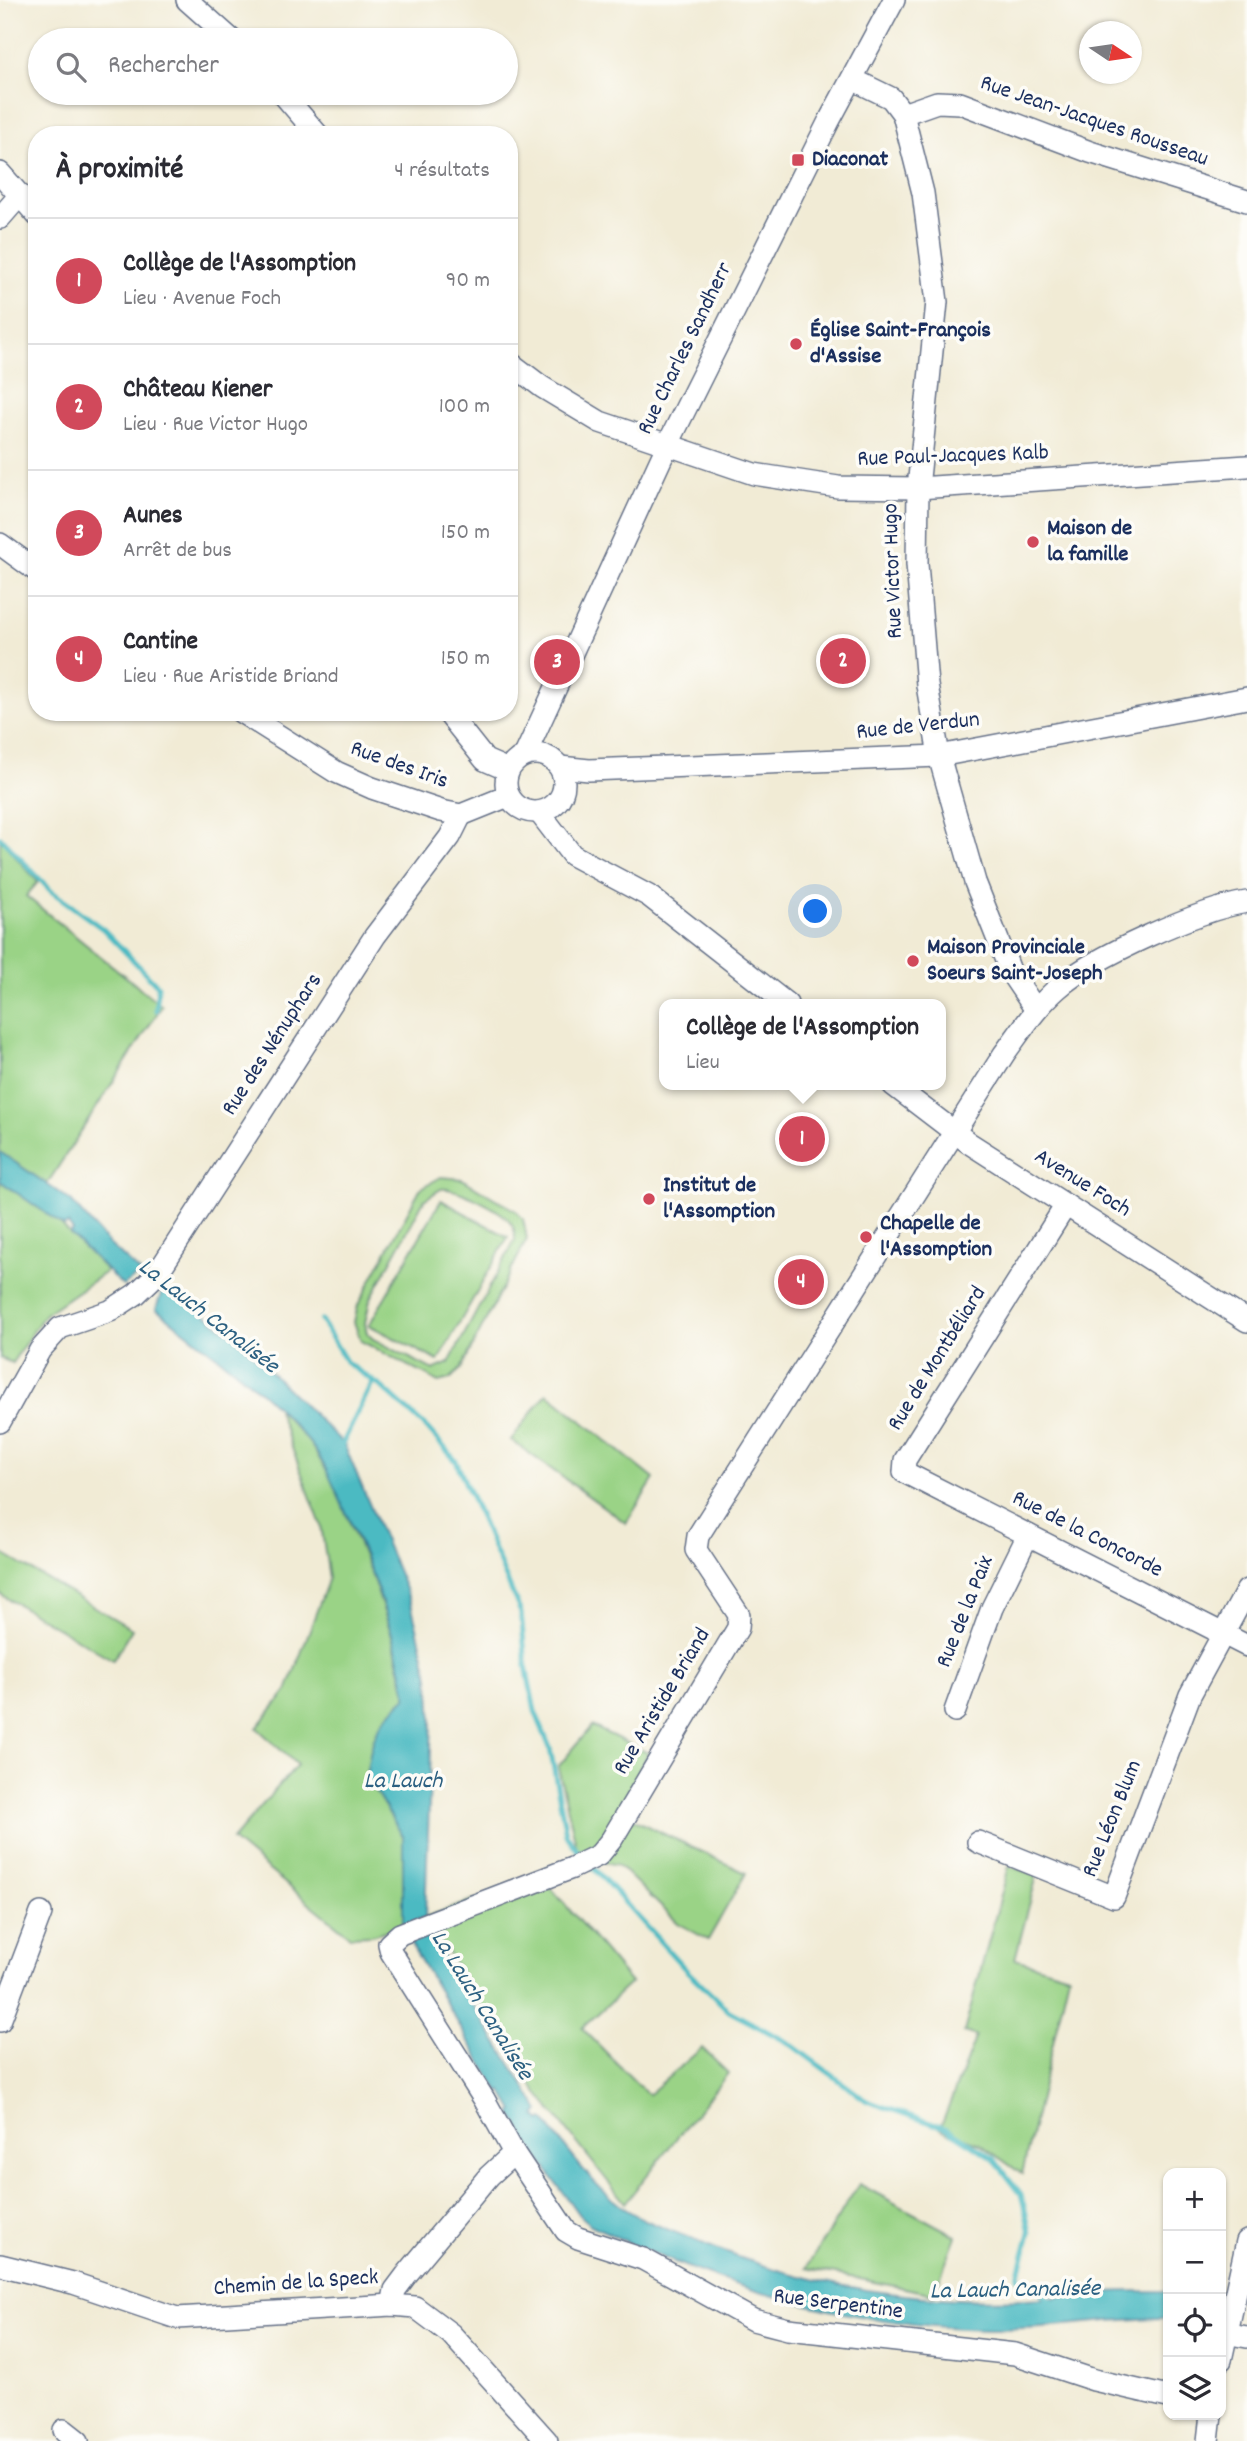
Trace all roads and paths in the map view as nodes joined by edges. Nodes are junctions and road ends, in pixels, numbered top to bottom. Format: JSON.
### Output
{"nodes":[{"id":1,"x":187,"y":0,"type":"edge"},
{"id":2,"x":894,"y":0,"type":"edge"},
{"id":3,"x":218,"y":28,"type":"edge"},
{"id":4,"x":852,"y":79,"type":"junction"},
{"id":5,"x":292,"y":105,"type":"edge"},
{"id":6,"x":903,"y":114,"type":"junction"},
{"id":7,"x":310,"y":126,"type":"edge"},
{"id":8,"x":0,"y":173,"type":"edge"},
{"id":9,"x":19,"y":195,"type":"junction"},
{"id":10,"x":1247,"y":201,"type":"edge"},
{"id":11,"x":28,"y":205,"type":"edge"},
{"id":12,"x":0,"y":218,"type":"edge"},
{"id":13,"x":518,"y":369,"type":"edge"},
{"id":14,"x":667,"y":446,"type":"junction"},
{"id":15,"x":1247,"y":466,"type":"edge"},
{"id":16,"x":918,"y":488,"type":"junction"},
{"id":17,"x":0,"y":544,"type":"edge"},
{"id":18,"x":28,"y":564,"type":"edge"},
{"id":19,"x":1247,"y":698,"type":"edge"},
{"id":20,"x":255,"y":721,"type":"edge"},
{"id":21,"x":454,"y":721,"type":"edge"},
{"id":22,"x":939,"y":756,"type":"junction"},
{"id":23,"x":508,"y":770,"type":"junction"},
{"id":24,"x":548,"y":780,"type":"junction"},
{"id":25,"x":508,"y":796,"type":"junction"},
{"id":26,"x":461,"y":815,"type":"junction"},
{"id":27,"x":1247,"y":902,"type":"edge"},
{"id":28,"x":782,"y":999,"type":"edge"},
{"id":29,"x":1036,"y":1010,"type":"junction"},
{"id":30,"x":900,"y":1090,"type":"edge"},
{"id":31,"x":954,"y":1131,"type":"junction"},
{"id":32,"x":1066,"y":1205,"type":"junction"},
{"id":33,"x":1247,"y":1321,"type":"edge"},
{"id":34,"x":0,"y":1422,"type":"edge"},
{"id":35,"x":904,"y":1472,"type":"joint"},
{"id":36,"x":1028,"y":1535,"type":"junction"},
{"id":37,"x":1247,"y":1590,"type":"edge"},
{"id":38,"x":1222,"y":1633,"type":"junction"},
{"id":39,"x":1247,"y":1646,"type":"edge"},
{"id":40,"x":955,"y":1711,"type":"dead end"},
{"id":41,"x":978,"y":1842,"type":"dead end"},
{"id":42,"x":41,"y":1913,"type":"dead end"},
{"id":43,"x":395,"y":1939,"type":"joint"},
{"id":44,"x":0,"y":2021,"type":"edge"},
{"id":45,"x":514,"y":2153,"type":"junction"},
{"id":46,"x":1247,"y":2241,"type":"edge"},
{"id":47,"x":0,"y":2265,"type":"edge"},
{"id":48,"x":392,"y":2305,"type":"junction"},
{"id":49,"x":1227,"y":2325,"type":"junction"},
{"id":50,"x":1247,"y":2337,"type":"edge"},
{"id":51,"x":1222,"y":2357,"type":"edge"},
{"id":52,"x":1163,"y":2396,"type":"edge"},
{"id":53,"x":1211,"y":2420,"type":"edge"},
{"id":54,"x":547,"y":2441,"type":"edge"},
{"id":55,"x":1209,"y":2441,"type":"edge"}],
"edges":[{"from":1,"to":3,"type":"street"},
{"from":2,"to":4,"type":"street","name":"Rue Charles Sandherr"},
{"from":4,"to":6,"type":"street"},
{"from":4,"to":14,"type":"street","name":"Rue Charles Sandherr"},
{"from":5,"to":7,"type":"street"},
{"from":6,"to":10,"type":"street","name":"Rue Jean-Jacques Rousseau"},
{"from":6,"to":16,"type":"street","name":"Rue Victor Hugo"},
{"from":8,"to":9,"type":"street"},
{"from":9,"to":11,"type":"street"},
{"from":9,"to":12,"type":"street"},
{"from":13,"to":14,"type":"street","name":"Rue Paul-Jacques Kalb"},
{"from":14,"to":16,"type":"street","name":"Rue Paul-Jacques Kalb"},
{"from":14,"to":24,"type":"street","name":"Rue Charles Sandherr"},
{"from":15,"to":16,"type":"street","name":"Rue Paul-Jacques Kalb"},
{"from":16,"to":22,"type":"street","name":"Rue Victor Hugo"},
{"from":17,"to":18,"type":"street"},
{"from":19,"to":22,"type":"street","name":"Rue de Verdun"},
{"from":20,"to":26,"type":"street","name":"Rue des Iris"},
{"from":21,"to":23,"type":"street"},
{"from":22,"to":24,"type":"street","name":"Rue de Verdun"},
{"from":22,"to":29,"type":"street","name":"Rue Victor Hugo"},
{"from":23,"to":24,"type":"street","name":"Rue de Verdun"},
{"from":23,"to":25,"type":"street"},
{"from":24,"to":25,"type":"street"},
{"from":24,"to":28,"type":"street"},
{"from":25,"to":26,"type":"street","name":"Rue des Iris"},
{"from":26,"to":34,"type":"street","name":"Rue des Nénuphars"},
{"from":27,"to":29,"type":"street","name":"Rue Aristide Briand"},
{"from":29,"to":31,"type":"street","name":"Rue Aristide Briand"},
{"from":30,"to":31,"type":"street","name":"Avenue Foch"},
{"from":31,"to":32,"type":"street","name":"Avenue Foch"},
{"from":31,"to":43,"type":"street","name":"Rue Aristide Briand"},
{"from":32,"to":33,"type":"street","name":"Avenue Foch"},
{"from":32,"to":35,"type":"street","name":"Rue de Montbéliard"},
{"from":35,"to":36,"type":"street","name":"Rue de la Concorde"},
{"from":36,"to":38,"type":"street","name":"Rue de la Concorde"},
{"from":36,"to":40,"type":"street","name":"Rue de la Paix"},
{"from":37,"to":38,"type":"street"},
{"from":38,"to":39,"type":"street","name":"Rue de la Concorde"},
{"from":38,"to":41,"type":"street","name":"Rue Léon Blum"},
{"from":42,"to":44,"type":"street"},
{"from":43,"to":45,"type":"street","name":"Rue Serpentine"},
{"from":45,"to":48,"type":"street"},
{"from":45,"to":52,"type":"street","name":"Rue Serpentine"},
{"from":46,"to":49,"type":"street"},
{"from":47,"to":48,"type":"street","name":"Chemin de la Speck"},
{"from":48,"to":54,"type":"street","name":"Chemin de la Speck"},
{"from":49,"to":50,"type":"street"},
{"from":49,"to":51,"type":"street"},
{"from":53,"to":55,"type":"street"}]}
